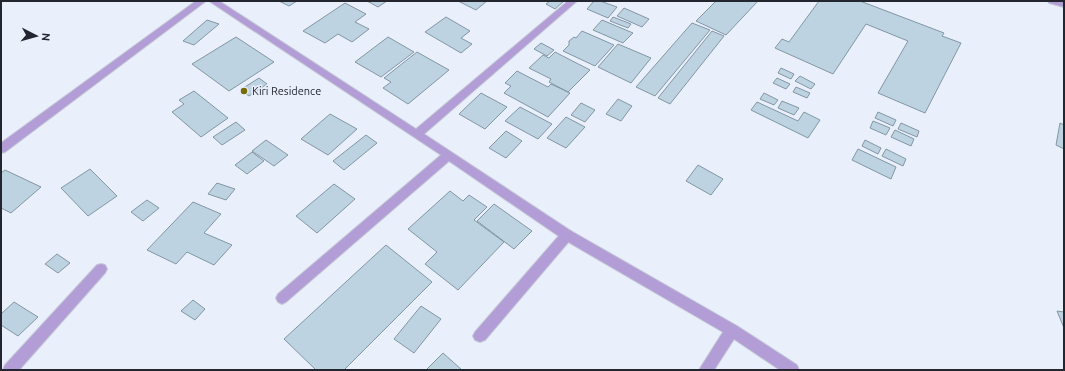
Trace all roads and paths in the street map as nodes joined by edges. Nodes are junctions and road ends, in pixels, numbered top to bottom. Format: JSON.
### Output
{"nodes":[{"id":1,"x":202,"y":1,"type":"edge"},
{"id":2,"x":213,"y":1,"type":"edge"},
{"id":3,"x":573,"y":1,"type":"edge"},
{"id":4,"x":1052,"y":1,"type":"edge"},
{"id":5,"x":1064,"y":4,"type":"edge"},
{"id":6,"x":416,"y":134,"type":"junction"},
{"id":7,"x":1,"y":150,"type":"edge"},
{"id":8,"x":449,"y":155,"type":"junction"},
{"id":9,"x":567,"y":235,"type":"junction"},
{"id":10,"x":101,"y":269,"type":"dead end"},
{"id":11,"x":282,"y":298,"type":"dead end"},
{"id":12,"x":732,"y":330,"type":"junction"},
{"id":13,"x":480,"y":336,"type":"dead end"},
{"id":14,"x":10,"y":370,"type":"edge"},
{"id":15,"x":706,"y":370,"type":"edge"},
{"id":16,"x":792,"y":370,"type":"edge"}],
"edges":[{"from":1,"to":7,"type":"street"},
{"from":2,"to":6,"type":"street"},
{"from":3,"to":6,"type":"street"},
{"from":4,"to":5,"type":"street"},
{"from":6,"to":8,"type":"street"},
{"from":8,"to":9,"type":"street"},
{"from":8,"to":11,"type":"street"},
{"from":9,"to":12,"type":"street"},
{"from":9,"to":13,"type":"street"},
{"from":10,"to":14,"type":"street"},
{"from":12,"to":15,"type":"street"},
{"from":12,"to":16,"type":"street"}]}
